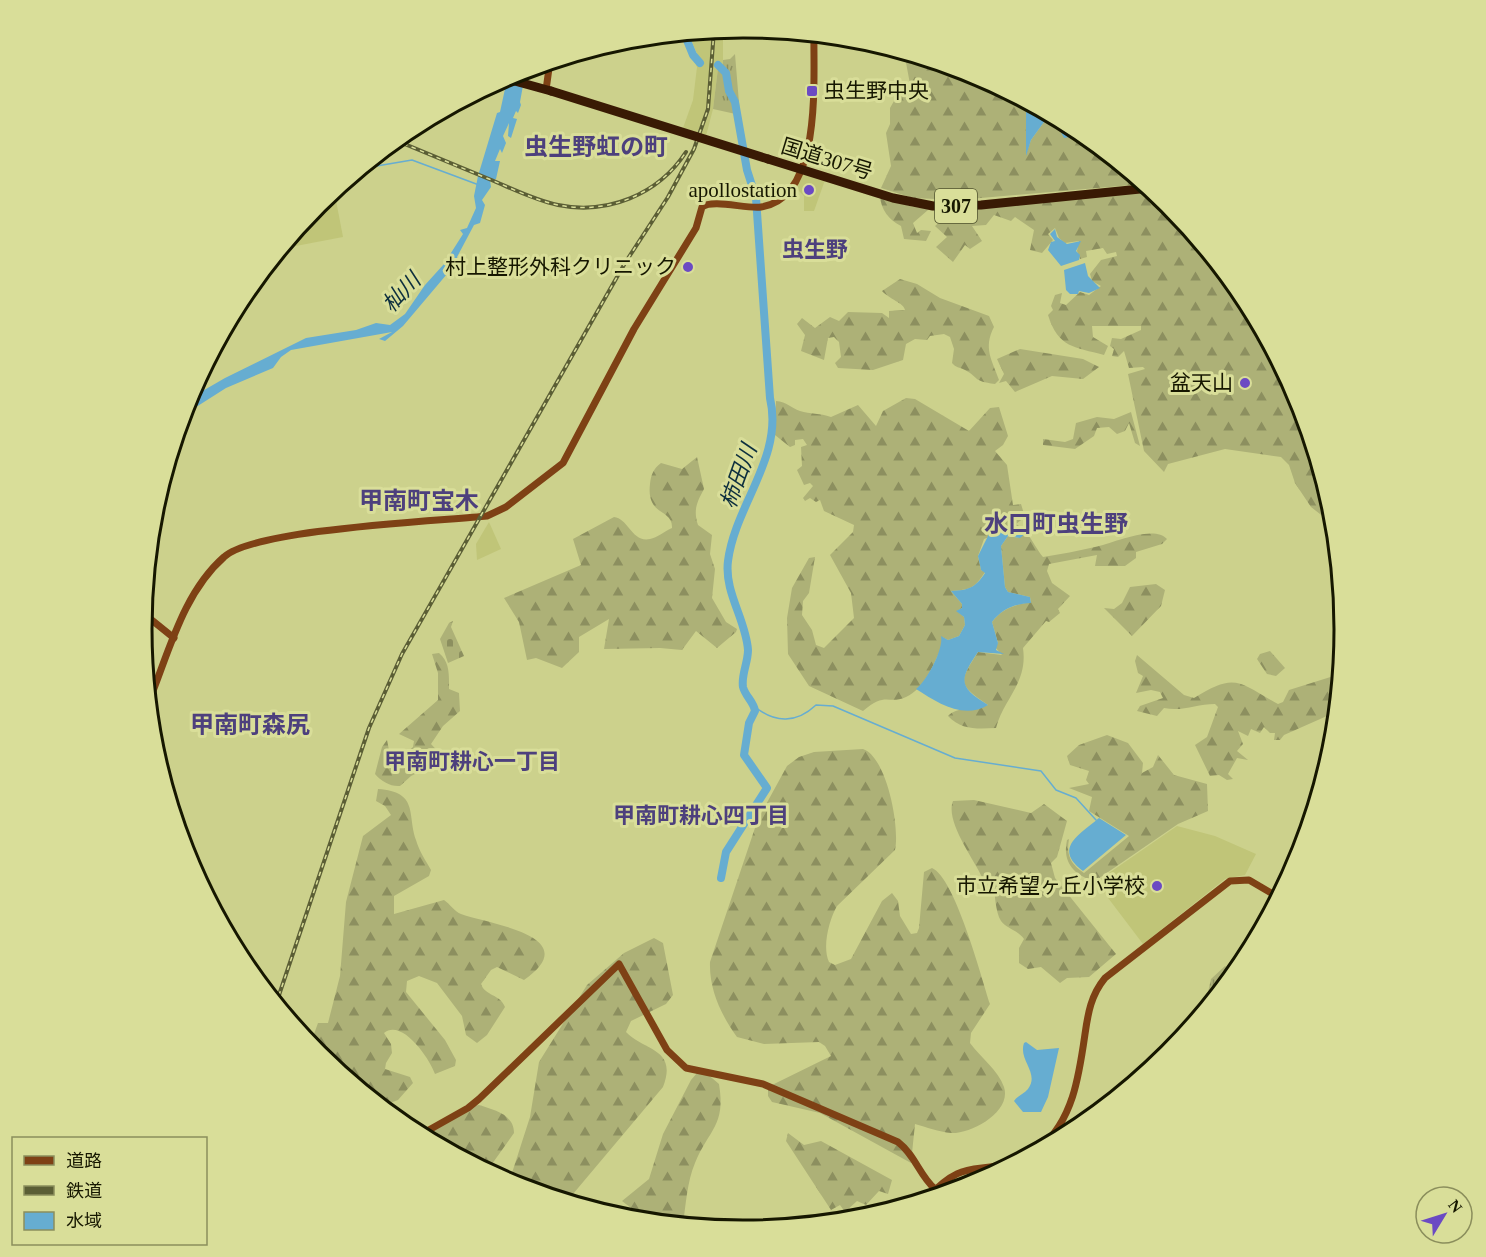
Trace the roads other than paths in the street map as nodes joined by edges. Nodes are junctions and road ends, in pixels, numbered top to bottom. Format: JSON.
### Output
{"nodes":[{"id":1,"x":814,"y":42,"type":"edge"},
{"id":2,"x":549,"y":71,"type":"edge"},
{"id":3,"x":517,"y":82,"type":"edge"},
{"id":4,"x":546,"y":90,"type":"junction"},
{"id":5,"x":803,"y":170,"type":"junction"},
{"id":6,"x":1138,"y":189,"type":"edge"},
{"id":7,"x":152,"y":620,"type":"edge"},
{"id":8,"x":174,"y":638,"type":"junction"},
{"id":9,"x":155,"y":686,"type":"edge"},
{"id":10,"x":1271,"y":893,"type":"edge"},
{"id":11,"x":1059,"y":1127,"type":"edge"},
{"id":12,"x":430,"y":1129,"type":"edge"},
{"id":13,"x":991,"y":1165,"type":"edge"},
{"id":14,"x":939,"y":1186,"type":"edge"},
{"id":15,"x":933,"y":1188,"type":"edge"}],
"edges":[{"from":1,"to":5,"type":"street"},
{"from":2,"to":4,"type":"street"},
{"from":3,"to":4,"type":"highway","name":"国道307号","number":"307"},
{"from":4,"to":5,"type":"highway","name":"国道307号","number":"307","bridge":true},
{"from":5,"to":6,"type":"highway","name":"国道307号","number":"307"},
{"from":5,"to":8,"type":"street"},
{"from":7,"to":8,"type":"street"},
{"from":8,"to":9,"type":"street"},
{"from":10,"to":11,"type":"street"},
{"from":12,"to":15,"type":"street"},
{"from":13,"to":14,"type":"street"}]}
